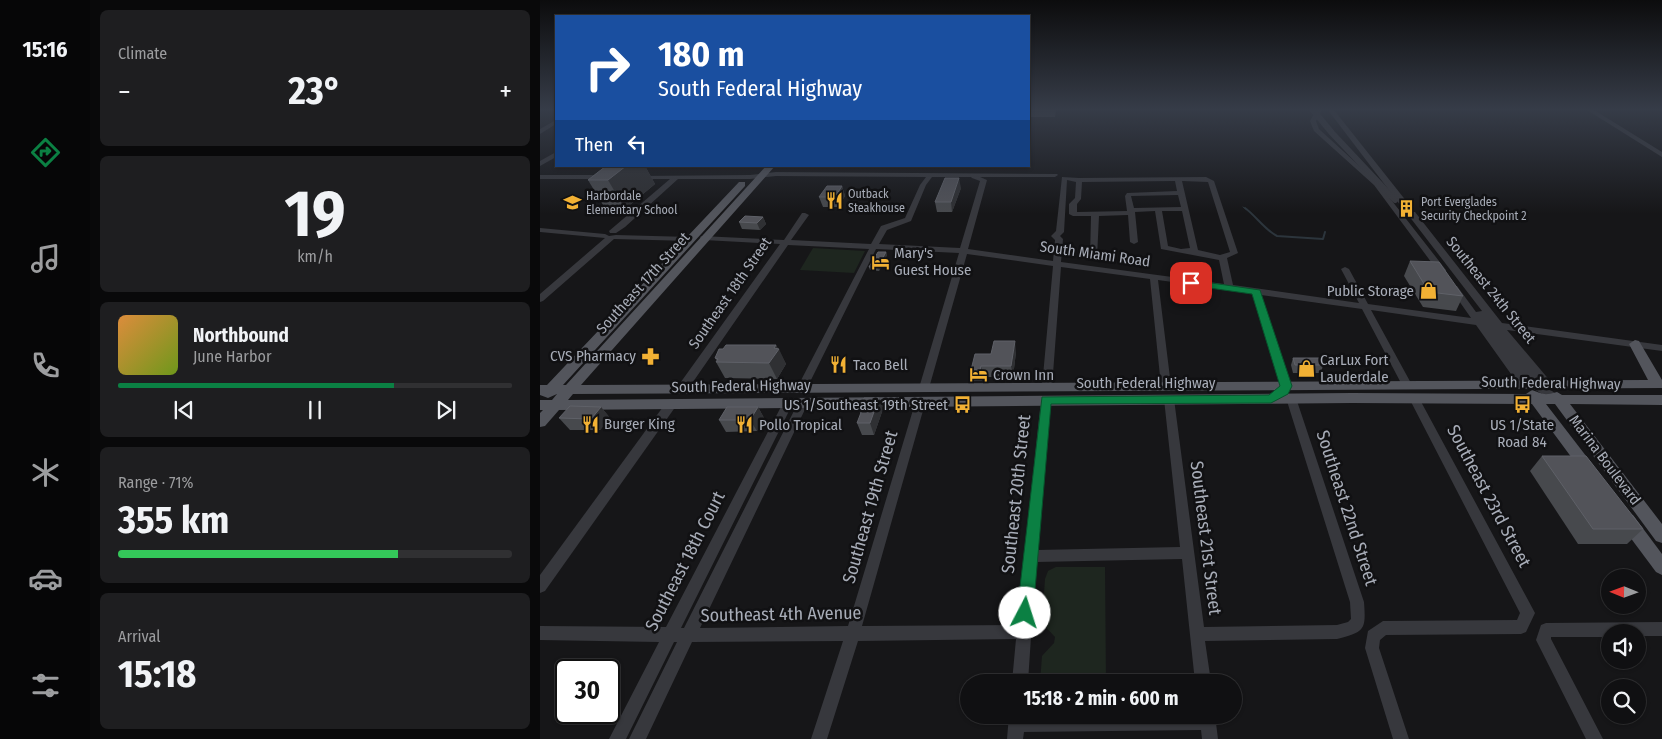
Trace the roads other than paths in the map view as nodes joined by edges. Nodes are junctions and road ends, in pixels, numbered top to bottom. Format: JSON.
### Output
{"nodes":[{"id":1,"x":1331,"y":144,"type":"edge"},
{"id":2,"x":1342,"y":144,"type":"edge"},
{"id":3,"x":1358,"y":144,"type":"edge"},
{"id":4,"x":1645,"y":144,"type":"edge"},
{"id":5,"x":555,"y":155,"type":"edge"},
{"id":6,"x":1662,"y":155,"type":"edge"},
{"id":7,"x":540,"y":164,"type":"edge"},
{"id":8,"x":761,"y":171,"type":"edge"},
{"id":9,"x":607,"y":174,"type":"edge"},
{"id":10,"x":750,"y":176,"type":"junction"},
{"id":11,"x":929,"y":176,"type":"junction"},
{"id":12,"x":1054,"y":176,"type":"junction"},
{"id":13,"x":540,"y":177,"type":"edge"},
{"id":14,"x":633,"y":177,"type":"dead end"},
{"id":15,"x":676,"y":177,"type":"junction"},
{"id":16,"x":971,"y":177,"type":"junction"},
{"id":17,"x":1065,"y":178,"type":"junction"},
{"id":18,"x":1178,"y":179,"type":"junction"},
{"id":19,"x":1079,"y":180,"type":"junction"},
{"id":20,"x":1182,"y":193,"type":"junction"},
{"id":21,"x":1404,"y":208,"type":"junction"},
{"id":22,"x":1158,"y":209,"type":"junction"},
{"id":23,"x":1185,"y":209,"type":"junction"},
{"id":24,"x":1131,"y":212,"type":"junction"},
{"id":25,"x":1096,"y":214,"type":"junction"},
{"id":26,"x":1412,"y":214,"type":"dead end"},
{"id":27,"x":805,"y":215,"type":"dead end"},
{"id":28,"x":540,"y":230,"type":"edge"},
{"id":29,"x":613,"y":234,"type":"junction"},
{"id":30,"x":697,"y":235,"type":"junction"},
{"id":31,"x":1420,"y":240,"type":"junction"},
{"id":32,"x":1134,"y":242,"type":"dead end"},
{"id":33,"x":786,"y":243,"type":"junction"},
{"id":34,"x":873,"y":247,"type":"junction"},
{"id":35,"x":964,"y":251,"type":"junction"},
{"id":36,"x":1190,"y":251,"type":"junction"},
{"id":37,"x":1440,"y":252,"type":"junction"},
{"id":38,"x":1221,"y":257,"type":"junction"},
{"id":39,"x":1093,"y":258,"type":"dead end"},
{"id":40,"x":1057,"y":263,"type":"junction"},
{"id":41,"x":1453,"y":268,"type":"junction"},
{"id":42,"x":1346,"y":270,"type":"dead end"},
{"id":43,"x":1443,"y":272,"type":"junction"},
{"id":44,"x":1154,"y":278,"type":"junction"},
{"id":45,"x":1450,"y":282,"type":"junction"},
{"id":46,"x":1228,"y":284,"type":"junction"},
{"id":47,"x":1256,"y":292,"type":"junction"},
{"id":48,"x":540,"y":299,"type":"edge"},
{"id":49,"x":1365,"y":307,"type":"junction"},
{"id":50,"x":1478,"y":322,"type":"junction"},
{"id":51,"x":1500,"y":326,"type":"junction"},
{"id":52,"x":1635,"y":344,"type":"junction"},
{"id":53,"x":1662,"y":348,"type":"edge"},
{"id":54,"x":1658,"y":384,"type":"edge"},
{"id":55,"x":1407,"y":385,"type":"junction"},
{"id":56,"x":1536,"y":385,"type":"junction"},
{"id":57,"x":824,"y":388,"type":"junction"},
{"id":58,"x":682,"y":389,"type":"junction"},
{"id":59,"x":546,"y":390,"type":"edge"},
{"id":60,"x":569,"y":390,"type":"junction"},
{"id":61,"x":1289,"y":392,"type":"junction"},
{"id":62,"x":1046,"y":393,"type":"junction"},
{"id":63,"x":1167,"y":393,"type":"junction"},
{"id":64,"x":922,"y":394,"type":"junction"},
{"id":65,"x":803,"y":395,"type":"junction"},
{"id":66,"x":1414,"y":398,"type":"junction"},
{"id":67,"x":1536,"y":400,"type":"junction"},
{"id":68,"x":1559,"y":400,"type":"junction"},
{"id":69,"x":1662,"y":400,"type":"edge"},
{"id":70,"x":672,"y":402,"type":"junction"},
{"id":71,"x":769,"y":402,"type":"junction"},
{"id":72,"x":789,"y":402,"type":"junction"},
{"id":73,"x":540,"y":404,"type":"edge"},
{"id":74,"x":556,"y":404,"type":"junction"},
{"id":75,"x":540,"y":422,"type":"edge"},
{"id":76,"x":1598,"y":482,"type":"edge"},
{"id":77,"x":1621,"y":512,"type":"edge"},
{"id":78,"x":1662,"y":536,"type":"edge"},
{"id":79,"x":1188,"y":553,"type":"junction"},
{"id":80,"x":1030,"y":556,"type":"junction"},
{"id":81,"x":1662,"y":567,"type":"edge"},
{"id":82,"x":540,"y":586,"type":"edge"},
{"id":83,"x":1662,"y":629,"type":"edge"},
{"id":84,"x":540,"y":632,"type":"edge"},
{"id":85,"x":853,"y":632,"type":"junction"},
{"id":86,"x":1023,"y":632,"type":"junction"},
{"id":87,"x":1198,"y":634,"type":"junction"},
{"id":88,"x":670,"y":635,"type":"junction"},
{"id":89,"x":688,"y":635,"type":"junction"},
{"id":90,"x":1020,"y":674,"type":"edge"},
{"id":91,"x":1202,"y":674,"type":"edge"},
{"id":92,"x":1064,"y":724,"type":"edge"},
{"id":93,"x":1208,"y":724,"type":"edge"},
{"id":94,"x":1016,"y":726,"type":"edge"},
{"id":95,"x":617,"y":739,"type":"edge"},
{"id":96,"x":637,"y":739,"type":"edge"},
{"id":97,"x":818,"y":739,"type":"edge"},
{"id":98,"x":1210,"y":739,"type":"edge"},
{"id":99,"x":1402,"y":739,"type":"edge"},
{"id":100,"x":1595,"y":739,"type":"edge"}],
"edges":[{"from":1,"to":31,"type":"street","name":"Southeast 24th Street"},
{"from":2,"to":21,"type":"street","bridge":true},
{"from":3,"to":21,"type":"street"},
{"from":4,"to":6,"type":"street"},
{"from":5,"to":7,"type":"street"},
{"from":8,"to":10,"type":"main road","name":"Southeast 17th Street"},
{"from":8,"to":11,"type":"street"},
{"from":8,"to":30,"type":"main road","name":"Southeast 17th Street"},
{"from":9,"to":13,"type":"street"},
{"from":10,"to":15,"type":"street"},
{"from":10,"to":30,"type":"main road","name":"Southeast 17th Street"},
{"from":11,"to":12,"type":"street"},
{"from":11,"to":16,"type":"street"},
{"from":11,"to":34,"type":"street"},
{"from":12,"to":16,"type":"street"},
{"from":12,"to":17,"type":"street"},
{"from":14,"to":15,"type":"street"},
{"from":15,"to":29,"type":"street"},
{"from":16,"to":35,"type":"street","name":"Southeast 19th Street"},
{"from":17,"to":19,"type":"street"},
{"from":17,"to":40,"type":"street","name":"Southeast 20th Street"},
{"from":18,"to":19,"type":"street"},
{"from":18,"to":20,"type":"street"},
{"from":18,"to":38,"type":"street"},
{"from":19,"to":25,"type":"street"},
{"from":20,"to":23,"type":"street"},
{"from":20,"to":24,"type":"street"},
{"from":21,"to":31,"type":"street"},
{"from":21,"to":37,"type":"street"},
{"from":22,"to":23,"type":"street"},
{"from":22,"to":24,"type":"street"},
{"from":22,"to":36,"type":"street"},
{"from":23,"to":36,"type":"street"},
{"from":24,"to":25,"type":"street"},
{"from":24,"to":32,"type":"street"},
{"from":25,"to":39,"type":"street"},
{"from":26,"to":37,"type":"street","name":"Southeast 24th Street"},
{"from":27,"to":33,"type":"street","name":"Southeast 18th Street"},
{"from":28,"to":29,"type":"street","name":"South Miami Road"},
{"from":29,"to":30,"type":"street","name":"South Miami Road"},
{"from":29,"to":48,"type":"street"},
{"from":30,"to":33,"type":"street","name":"South Miami Road"},
{"from":30,"to":59,"type":"main road","name":"Southeast 17th Street"},
{"from":30,"to":60,"type":"main road","name":"Southeast 17th Street"},
{"from":31,"to":43,"type":"street","name":"Southeast 24th Street"},
{"from":33,"to":34,"type":"street","name":"South Miami Road"},
{"from":33,"to":58,"type":"street","name":"Southeast 18th Street"},
{"from":34,"to":35,"type":"street","name":"South Miami Road"},
{"from":34,"to":65,"type":"street"},
{"from":35,"to":40,"type":"street","name":"South Miami Road"},
{"from":35,"to":64,"type":"street","name":"Southeast 19th Street"},
{"from":36,"to":38,"type":"street"},
{"from":37,"to":41,"type":"street","name":"Southeast 24th Street"},
{"from":38,"to":46,"type":"street"},
{"from":40,"to":44,"type":"street","name":"South Miami Road"},
{"from":40,"to":62,"type":"street","name":"Southeast 20th Street"},
{"from":41,"to":43,"type":"street"},
{"from":41,"to":51,"type":"street","name":"Southeast 24th Street"},
{"from":42,"to":49,"type":"street"},
{"from":43,"to":45,"type":"street","name":"Southeast 24th Street"},
{"from":44,"to":46,"type":"street","name":"South Miami Road"},
{"from":44,"to":63,"type":"street","name":"Southeast 21st Street"},
{"from":45,"to":50,"type":"street","name":"Southeast 24th Street"},
{"from":45,"to":56,"type":"street"},
{"from":46,"to":47,"type":"street","name":"South Miami Road"},
{"from":47,"to":49,"type":"street","name":"South Miami Road"},
{"from":47,"to":61,"type":"street","name":"Southeast 22nd Street"},
{"from":49,"to":50,"type":"street","name":"South Miami Road"},
{"from":49,"to":55,"type":"street"},
{"from":50,"to":56,"type":"street","name":"Southeast 24th Street"},
{"from":51,"to":52,"type":"street"},
{"from":51,"to":56,"type":"street","name":"Southeast 24th Street"},
{"from":52,"to":53,"type":"street"},
{"from":52,"to":54,"type":"main road"},
{"from":54,"to":56,"type":"main road","name":"South Federal Highway"},
{"from":55,"to":56,"type":"main road","name":"South Federal Highway"},
{"from":55,"to":61,"type":"main road","name":"South Federal Highway"},
{"from":56,"to":67,"type":"main road","name":"Marina Boulevard"},
{"from":56,"to":68,"type":"main road","name":"Marina Boulevard"},
{"from":57,"to":64,"type":"main road","name":"South Federal Highway"},
{"from":57,"to":65,"type":"main road","name":"South Federal Highway"},
{"from":57,"to":72,"type":"main road"},
{"from":58,"to":60,"type":"main road","name":"South Federal Highway"},
{"from":58,"to":65,"type":"main road","name":"South Federal Highway"},
{"from":59,"to":60,"type":"main road","name":"South Federal Highway"},
{"from":59,"to":73,"type":"main road","name":"Southeast 17th Street"},
{"from":60,"to":74,"type":"main road","name":"Southeast 17th Street"},
{"from":61,"to":63,"type":"main road","name":"South Federal Highway"},
{"from":61,"to":63,"type":"main road","name":"South Federal Highway"},
{"from":61,"to":66,"type":"main road","name":"South Federal Highway"},
{"from":61,"to":87,"type":"street","name":"Southeast 22nd Street"},
{"from":62,"to":63,"type":"main road","name":"South Federal Highway"},
{"from":62,"to":63,"type":"main road","name":"South Federal Highway"},
{"from":62,"to":64,"type":"main road","name":"South Federal Highway"},
{"from":62,"to":64,"type":"main road","name":"South Federal Highway"},
{"from":62,"to":80,"type":"street","name":"Southeast 20th Street"},
{"from":63,"to":79,"type":"street","name":"Southeast 21st Street"},
{"from":64,"to":65,"type":"main road","name":"South Federal Highway"},
{"from":64,"to":85,"type":"street","name":"Southeast 19th Street"},
{"from":65,"to":71,"type":"main road"},
{"from":65,"to":72,"type":"main road","name":"South Federal Highway"},
{"from":65,"to":89,"type":"street"},
{"from":66,"to":67,"type":"main road","name":"South Federal Highway"},
{"from":66,"to":99,"type":"street","name":"Southeast 23rd Street"},
{"from":67,"to":68,"type":"main road","name":"South Federal Highway"},
{"from":67,"to":76,"type":"main road","name":"Marina Boulevard"},
{"from":68,"to":69,"type":"main road","name":"South Federal Highway"},
{"from":68,"to":78,"type":"main road","name":"Marina Boulevard"},
{"from":70,"to":71,"type":"main road","name":"South Federal Highway"},
{"from":70,"to":74,"type":"main road","name":"South Federal Highway"},
{"from":70,"to":82,"type":"street"},
{"from":71,"to":72,"type":"main road","name":"South Federal Highway"},
{"from":72,"to":88,"type":"street","name":"Southeast 18th Court"},
{"from":73,"to":74,"type":"main road","name":"South Federal Highway"},
{"from":74,"to":75,"type":"main road","name":"Southeast 17th Street"},
{"from":77,"to":81,"type":"main road","name":"Marina Boulevard"},
{"from":79,"to":80,"type":"street"},
{"from":79,"to":87,"type":"street","name":"Southeast 21st Street"},
{"from":80,"to":86,"type":"street","name":"Southeast 20th Street"},
{"from":83,"to":100,"type":"street"},
{"from":84,"to":88,"type":"street","name":"Southeast 4th Avenue"},
{"from":85,"to":86,"type":"street","name":"Southeast 4th Avenue"},
{"from":85,"to":89,"type":"street","name":"Southeast 4th Avenue"},
{"from":85,"to":97,"type":"street","name":"Southeast 19th Street"},
{"from":86,"to":90,"type":"street","name":"Southeast 20th Street"},
{"from":87,"to":91,"type":"street","name":"Southeast 21st Street"},
{"from":88,"to":89,"type":"street","name":"Southeast 4th Avenue"},
{"from":88,"to":95,"type":"street","name":"Southeast 18th Court"},
{"from":89,"to":96,"type":"street"},
{"from":92,"to":94,"type":"street"},
{"from":93,"to":98,"type":"street"}]}
